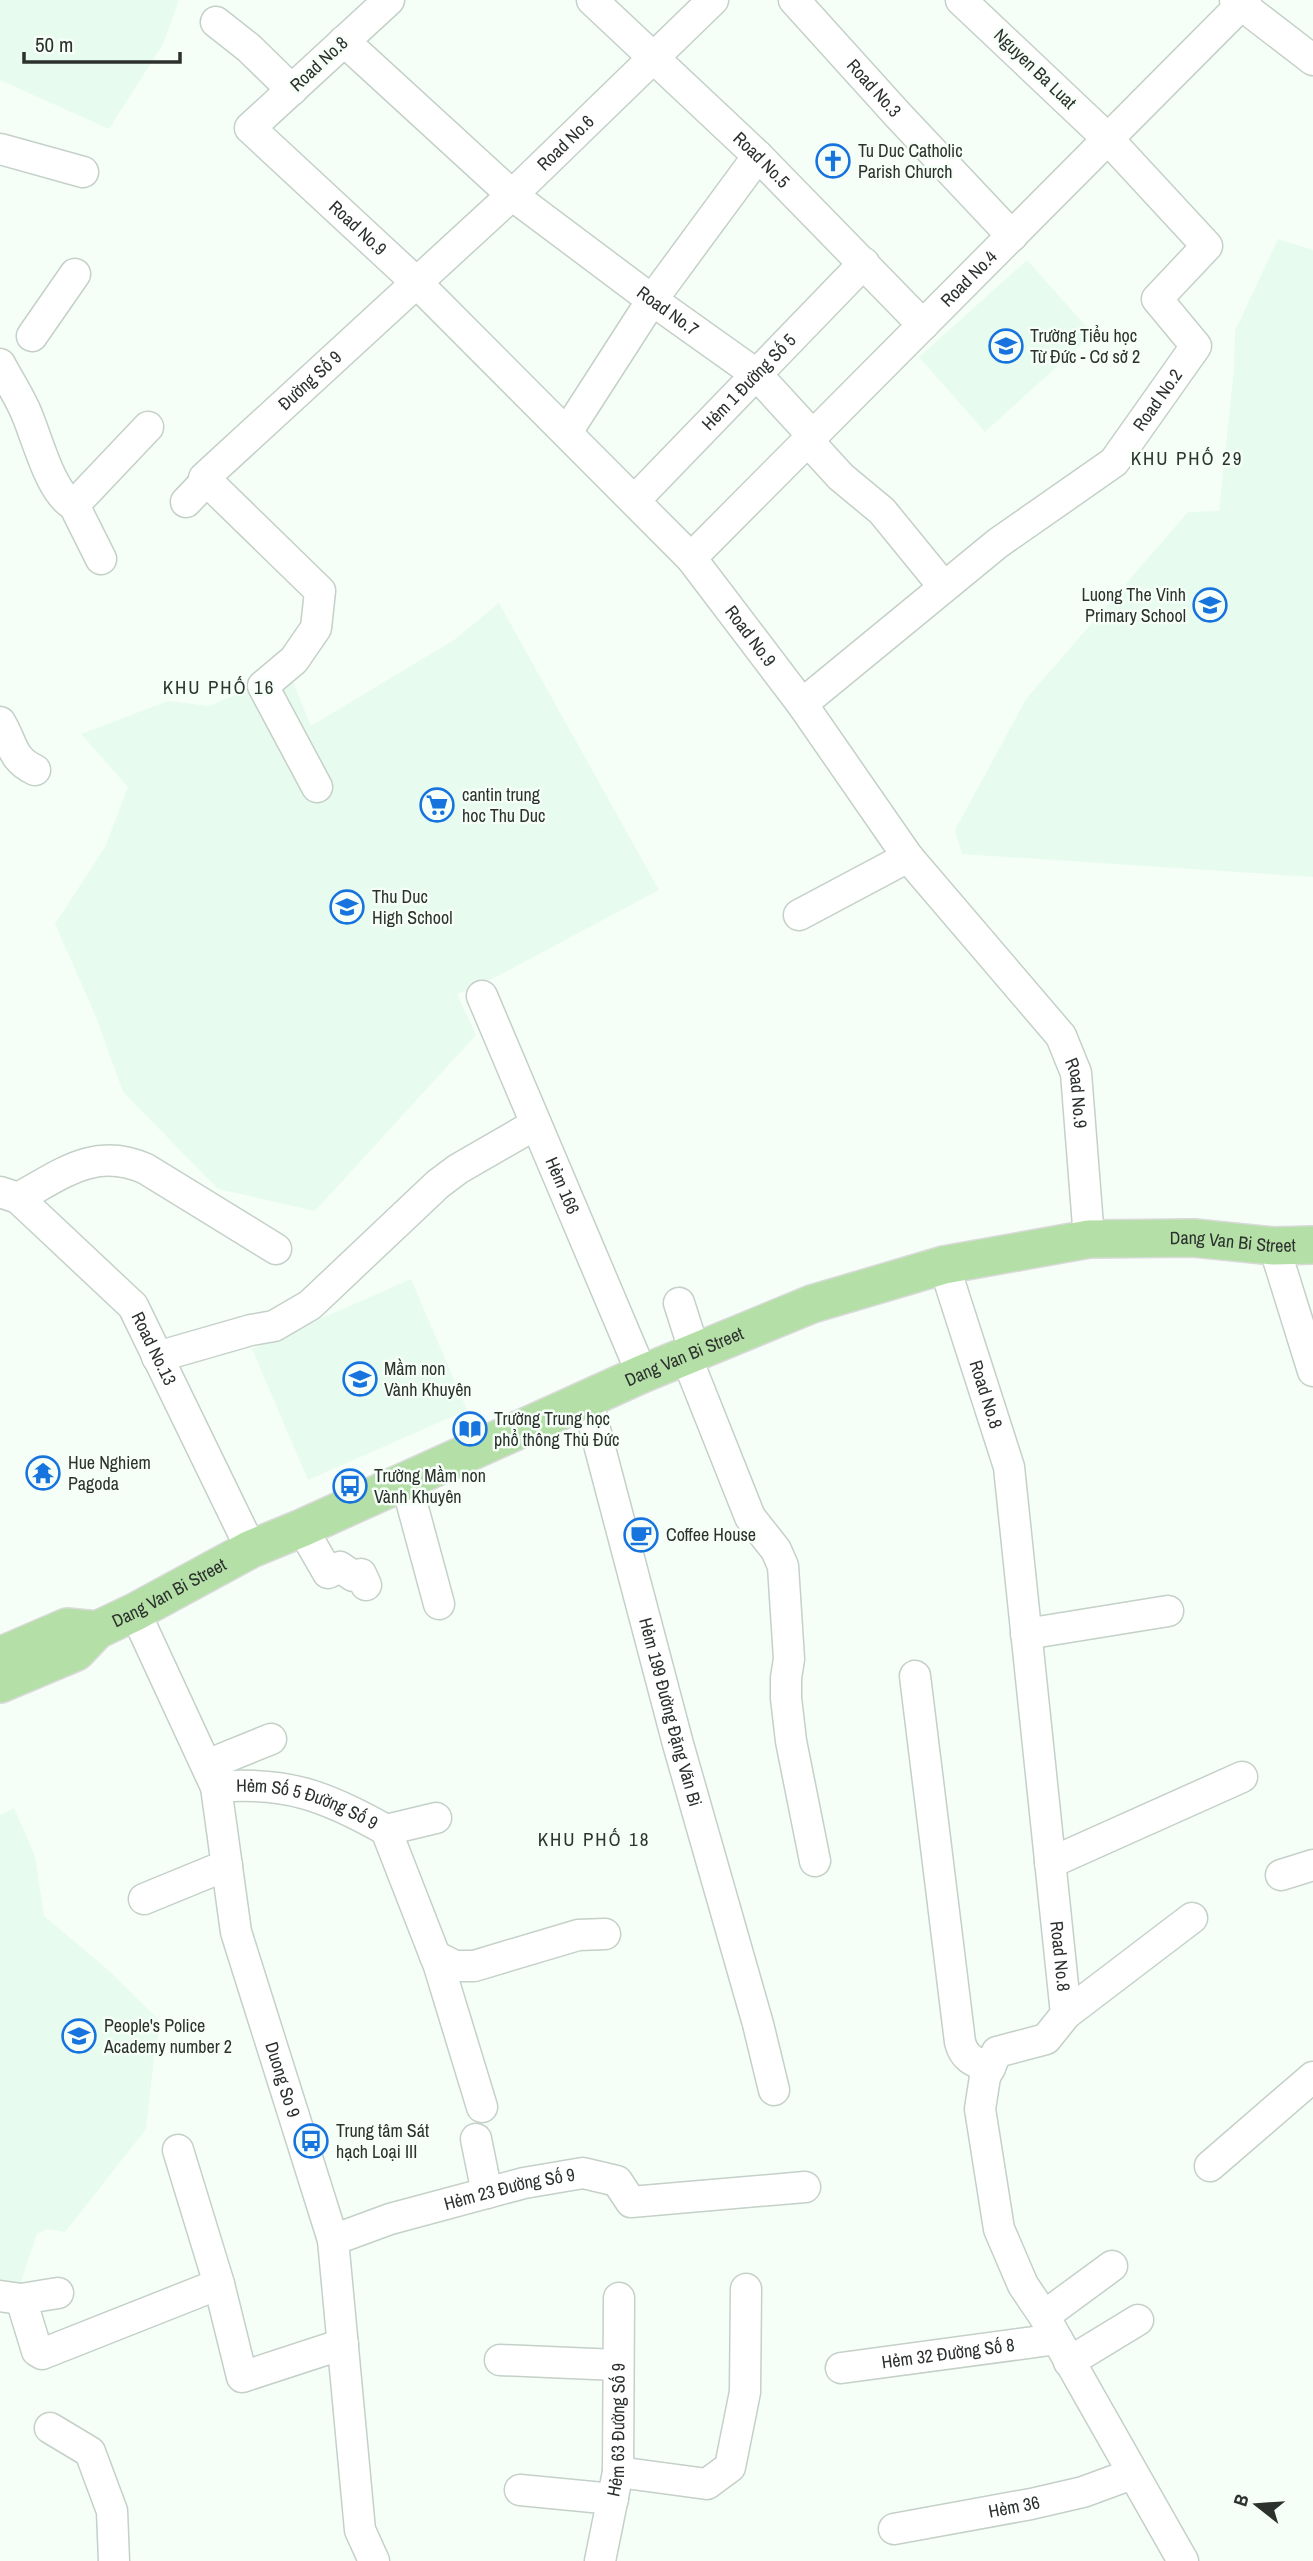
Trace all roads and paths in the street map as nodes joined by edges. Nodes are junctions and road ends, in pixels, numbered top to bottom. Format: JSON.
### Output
{"nodes":[{"id":1,"x":389,"y":0,"type":"edge"},
{"id":2,"x":592,"y":0,"type":"edge"},
{"id":3,"x":713,"y":0,"type":"edge"},
{"id":4,"x":794,"y":0,"type":"edge"},
{"id":5,"x":961,"y":0,"type":"edge"},
{"id":6,"x":1241,"y":2,"type":"edge"},
{"id":7,"x":216,"y":22,"type":"dead end"},
{"id":8,"x":344,"y":41,"type":"junction"},
{"id":9,"x":654,"y":60,"type":"junction"},
{"id":10,"x":1313,"y":60,"type":"edge"},
{"id":11,"x":292,"y":90,"type":"junction"},
{"id":12,"x":250,"y":128,"type":"joint"},
{"id":13,"x":1108,"y":139,"type":"junction"},
{"id":14,"x":0,"y":149,"type":"edge"},
{"id":15,"x":758,"y":156,"type":"junction"},
{"id":16,"x":83,"y":172,"type":"dead end"},
{"id":17,"x":512,"y":195,"type":"junction"},
{"id":18,"x":1012,"y":236,"type":"junction"},
{"id":19,"x":864,"y":262,"type":"junction"},
{"id":20,"x":75,"y":274,"type":"dead end"},
{"id":21,"x":416,"y":282,"type":"junction"},
{"id":22,"x":652,"y":300,"type":"junction"},
{"id":23,"x":923,"y":325,"type":"junction"},
{"id":24,"x":32,"y":336,"type":"dead end"},
{"id":25,"x":0,"y":364,"type":"edge"},
{"id":26,"x":756,"y":374,"type":"junction"},
{"id":27,"x":148,"y":427,"type":"dead end"},
{"id":28,"x":567,"y":432,"type":"junction"},
{"id":29,"x":811,"y":438,"type":"junction"},
{"id":30,"x":206,"y":479,"type":"junction"},
{"id":31,"x":635,"y":500,"type":"junction"},
{"id":32,"x":187,"y":502,"type":"dead end"},
{"id":33,"x":74,"y":505,"type":"junction"},
{"id":34,"x":691,"y":558,"type":"junction"},
{"id":35,"x":102,"y":559,"type":"dead end"},
{"id":36,"x":944,"y":587,"type":"junction"},
{"id":37,"x":802,"y":704,"type":"junction"},
{"id":38,"x":0,"y":722,"type":"edge"},
{"id":39,"x":35,"y":770,"type":"dead end"},
{"id":40,"x":317,"y":787,"type":"dead end"},
{"id":41,"x":908,"y":857,"type":"junction"},
{"id":42,"x":799,"y":915,"type":"dead end"},
{"id":43,"x":482,"y":996,"type":"dead end"},
{"id":44,"x":536,"y":1124,"type":"junction"},
{"id":45,"x":9,"y":1195,"type":"edge"},
{"id":46,"x":1089,"y":1239,"type":"junction"},
{"id":47,"x":1274,"y":1245,"type":"junction"},
{"id":48,"x":1313,"y":1245,"type":"edge"},
{"id":49,"x":276,"y":1249,"type":"dead end"},
{"id":50,"x":944,"y":1265,"type":"junction"},
{"id":51,"x":679,"y":1303,"type":"dead end"},
{"id":52,"x":691,"y":1355,"type":"junction"},
{"id":53,"x":158,"y":1357,"type":"junction"},
{"id":54,"x":1313,"y":1371,"type":"edge"},
{"id":55,"x":642,"y":1374,"type":"junction"},
{"id":56,"x":587,"y":1399,"type":"junction"},
{"id":57,"x":406,"y":1482,"type":"junction"},
{"id":58,"x":302,"y":1528,"type":"junction"},
{"id":59,"x":251,"y":1549,"type":"junction"},
{"id":60,"x":366,"y":1585,"type":"dead end"},
{"id":61,"x":439,"y":1604,"type":"dead end"},
{"id":62,"x":1168,"y":1611,"type":"dead end"},
{"id":63,"x":135,"y":1612,"type":"junction"},
{"id":64,"x":97,"y":1630,"type":"junction"},
{"id":65,"x":1026,"y":1634,"type":"junction"},
{"id":66,"x":0,"y":1656,"type":"edge"},
{"id":67,"x":915,"y":1676,"type":"dead end"},
{"id":68,"x":0,"y":1684,"type":"edge"},
{"id":69,"x":271,"y":1739,"type":"dead end"},
{"id":70,"x":211,"y":1776,"type":"junction"},
{"id":71,"x":1242,"y":1777,"type":"dead end"},
{"id":72,"x":436,"y":1818,"type":"dead end"},
{"id":73,"x":386,"y":1830,"type":"junction"},
{"id":74,"x":815,"y":1861,"type":"dead end"},
{"id":75,"x":1050,"y":1863,"type":"junction"},
{"id":76,"x":227,"y":1865,"type":"junction"},
{"id":77,"x":1313,"y":1865,"type":"edge"},
{"id":78,"x":1282,"y":1875,"type":"dead end"},
{"id":79,"x":144,"y":1899,"type":"dead end"},
{"id":80,"x":1192,"y":1918,"type":"dead end"},
{"id":81,"x":605,"y":1934,"type":"dead end"},
{"id":82,"x":435,"y":1956,"type":"junction"},
{"id":83,"x":1066,"y":2014,"type":"junction"},
{"id":84,"x":990,"y":2068,"type":"junction"},
{"id":85,"x":1313,"y":2077,"type":"edge"},
{"id":86,"x":774,"y":2090,"type":"dead end"},
{"id":87,"x":482,"y":2107,"type":"dead end"},
{"id":88,"x":476,"y":2139,"type":"dead end"},
{"id":89,"x":178,"y":2150,"type":"dead end"},
{"id":90,"x":1210,"y":2166,"type":"dead end"},
{"id":91,"x":805,"y":2187,"type":"dead end"},
{"id":92,"x":487,"y":2193,"type":"junction"},
{"id":93,"x":333,"y":2240,"type":"junction"},
{"id":94,"x":1112,"y":2266,"type":"dead end"},
{"id":95,"x":219,"y":2284,"type":"junction"},
{"id":96,"x":746,"y":2289,"type":"dead end"},
{"id":97,"x":58,"y":2293,"type":"dead end"},
{"id":98,"x":10,"y":2298,"type":"edge"},
{"id":99,"x":619,"y":2298,"type":"dead end"},
{"id":100,"x":1138,"y":2320,"type":"dead end"},
{"id":101,"x":1057,"y":2339,"type":"junction"},
{"id":102,"x":343,"y":2344,"type":"junction"},
{"id":103,"x":500,"y":2360,"type":"dead end"},
{"id":104,"x":618,"y":2365,"type":"junction"},
{"id":105,"x":841,"y":2368,"type":"dead end"},
{"id":106,"x":50,"y":2428,"type":"dead end"},
{"id":107,"x":1132,"y":2474,"type":"junction"},
{"id":108,"x":615,"y":2485,"type":"junction"},
{"id":109,"x":520,"y":2490,"type":"dead end"},
{"id":110,"x":894,"y":2529,"type":"dead end"},
{"id":111,"x":114,"y":2561,"type":"edge"},
{"id":112,"x":374,"y":2561,"type":"edge"},
{"id":113,"x":600,"y":2561,"type":"edge"},
{"id":114,"x":1183,"y":2561,"type":"edge"}],
"edges":[{"from":1,"to":8,"type":"street","name":"Road No.8"},
{"from":2,"to":9,"type":"street","name":"Road No.5"},
{"from":3,"to":9,"type":"street","name":"Road No.6"},
{"from":4,"to":18,"type":"street","name":"Road No.3"},
{"from":5,"to":13,"type":"street","name":"Nguyen Ba Luat"},
{"from":6,"to":10,"type":"street"},
{"from":6,"to":13,"type":"street","name":"Road No.4"},
{"from":7,"to":11,"type":"street"},
{"from":8,"to":11,"type":"street","name":"Road No.8"},
{"from":8,"to":17,"type":"street","name":"Road No.7"},
{"from":9,"to":15,"type":"street","name":"Road No.5"},
{"from":9,"to":17,"type":"street","name":"Road No.6"},
{"from":11,"to":12,"type":"street","name":"Road No.8"},
{"from":12,"to":21,"type":"street","name":"Road No.9"},
{"from":13,"to":18,"type":"street","name":"Road No.4"},
{"from":13,"to":36,"type":"street","name":"Road No.2"},
{"from":14,"to":16,"type":"street"},
{"from":15,"to":19,"type":"street","name":"Road No.5"},
{"from":15,"to":22,"type":"street"},
{"from":17,"to":21,"type":"street","name":"Road No.6"},
{"from":17,"to":22,"type":"street","name":"Road No.7"},
{"from":18,"to":23,"type":"street","name":"Road No.4"},
{"from":19,"to":23,"type":"street","name":"Road No.5"},
{"from":19,"to":26,"type":"street","name":"Hẻm 1 Đường Số 5"},
{"from":20,"to":24,"type":"street"},
{"from":21,"to":28,"type":"street","name":"Road No.9"},
{"from":21,"to":30,"type":"street","name":"Đường Số 9"},
{"from":22,"to":26,"type":"street","name":"Road No.7"},
{"from":22,"to":28,"type":"street"},
{"from":23,"to":29,"type":"street","name":"Road No.4"},
{"from":25,"to":33,"type":"street"},
{"from":26,"to":29,"type":"street","name":"Road No.7"},
{"from":26,"to":31,"type":"street","name":"Hẻm 1 Đường Số 5"},
{"from":27,"to":33,"type":"street"},
{"from":28,"to":31,"type":"street","name":"Road No.9"},
{"from":29,"to":34,"type":"street","name":"Road No.4"},
{"from":29,"to":36,"type":"street","name":"Road No.7"},
{"from":30,"to":32,"type":"street","name":"Đường Số 9"},
{"from":30,"to":40,"type":"street"},
{"from":31,"to":34,"type":"street","name":"Road No.9"},
{"from":33,"to":35,"type":"street"},
{"from":34,"to":37,"type":"street","name":"Road No.9"},
{"from":36,"to":37,"type":"street","name":"Road No.2"},
{"from":37,"to":41,"type":"street","name":"Road No.9"},
{"from":38,"to":39,"type":"street"},
{"from":41,"to":42,"type":"street"},
{"from":41,"to":46,"type":"street","name":"Road No.9"},
{"from":43,"to":44,"type":"street","name":"Hẻm 166"},
{"from":44,"to":53,"type":"street"},
{"from":44,"to":55,"type":"street","name":"Hẻm 166"},
{"from":45,"to":49,"type":"street"},
{"from":45,"to":53,"type":"street","name":"Road No.13"},
{"from":46,"to":47,"type":"main road","name":"Dang Van Bi Street"},
{"from":46,"to":50,"type":"main road","name":"Dang Van Bi Street"},
{"from":47,"to":48,"type":"main road","name":"Dang Van Bi Street"},
{"from":47,"to":54,"type":"street"},
{"from":50,"to":52,"type":"main road","name":"Dang Van Bi Street"},
{"from":50,"to":65,"type":"street","name":"Road No.8"},
{"from":51,"to":52,"type":"street"},
{"from":52,"to":55,"type":"main road","name":"Dang Van Bi Street"},
{"from":52,"to":74,"type":"street"},
{"from":53,"to":59,"type":"street","name":"Road No.13"},
{"from":55,"to":56,"type":"main road","name":"Dang Van Bi Street"},
{"from":56,"to":57,"type":"main road","name":"Dang Van Bi Street"},
{"from":56,"to":86,"type":"street","name":"Hẻm 199 Đường Đặng Văn Bi"},
{"from":57,"to":58,"type":"main road","name":"Dang Van Bi Street"},
{"from":57,"to":61,"type":"street"},
{"from":58,"to":59,"type":"main road","name":"Dang Van Bi Street"},
{"from":58,"to":60,"type":"street"},
{"from":59,"to":63,"type":"main road","name":"Dang Van Bi Street"},
{"from":62,"to":65,"type":"street"},
{"from":63,"to":64,"type":"main road","name":"Dang Van Bi Street"},
{"from":63,"to":70,"type":"street","name":"Duong So 9"},
{"from":64,"to":66,"type":"main road","name":"Dang Van Bi Street"},
{"from":64,"to":68,"type":"main road","name":"Dang Van Bi Street"},
{"from":65,"to":75,"type":"street","name":"Road No.8"},
{"from":67,"to":84,"type":"street"},
{"from":69,"to":70,"type":"street"},
{"from":70,"to":73,"type":"street","name":"Hẻm Số 5 Đường Số 9"},
{"from":70,"to":76,"type":"street","name":"Duong So 9"},
{"from":71,"to":75,"type":"street"},
{"from":72,"to":73,"type":"street","name":"Hẻm Số 5 Đường Số 9"},
{"from":73,"to":82,"type":"street"},
{"from":75,"to":83,"type":"street","name":"Road No.8"},
{"from":76,"to":79,"type":"street"},
{"from":76,"to":93,"type":"street","name":"Duong So 9"},
{"from":77,"to":78,"type":"street"},
{"from":80,"to":83,"type":"street"},
{"from":81,"to":82,"type":"street"},
{"from":82,"to":87,"type":"street"},
{"from":83,"to":84,"type":"street","name":"Road No.8"},
{"from":84,"to":101,"type":"street"},
{"from":85,"to":90,"type":"street"},
{"from":88,"to":92,"type":"street"},
{"from":89,"to":95,"type":"street"},
{"from":91,"to":92,"type":"street","name":"Hẻm 23 Đường Số 9"},
{"from":92,"to":93,"type":"street","name":"Hẻm 23 Đường Số 9"},
{"from":93,"to":102,"type":"street","name":"Duong So 9"},
{"from":94,"to":101,"type":"street"},
{"from":95,"to":98,"type":"street"},
{"from":95,"to":102,"type":"street"},
{"from":96,"to":108,"type":"street"},
{"from":97,"to":98,"type":"street"},
{"from":99,"to":104,"type":"street","name":"Hẻm 63 Đường Số 9"},
{"from":100,"to":101,"type":"street"},
{"from":101,"to":105,"type":"street","name":"Hẻm 32 Đường Số 8"},
{"from":101,"to":107,"type":"street"},
{"from":102,"to":112,"type":"street","name":"Duong So 9"},
{"from":103,"to":104,"type":"street"},
{"from":104,"to":108,"type":"street","name":"Hẻm 63 Đường Số 9"},
{"from":106,"to":111,"type":"street"},
{"from":107,"to":110,"type":"street","name":"Hẻm 36"},
{"from":107,"to":114,"type":"street"},
{"from":108,"to":109,"type":"street"},
{"from":108,"to":113,"type":"street","name":"Hẻm 63 Đường Số 9"}]}
